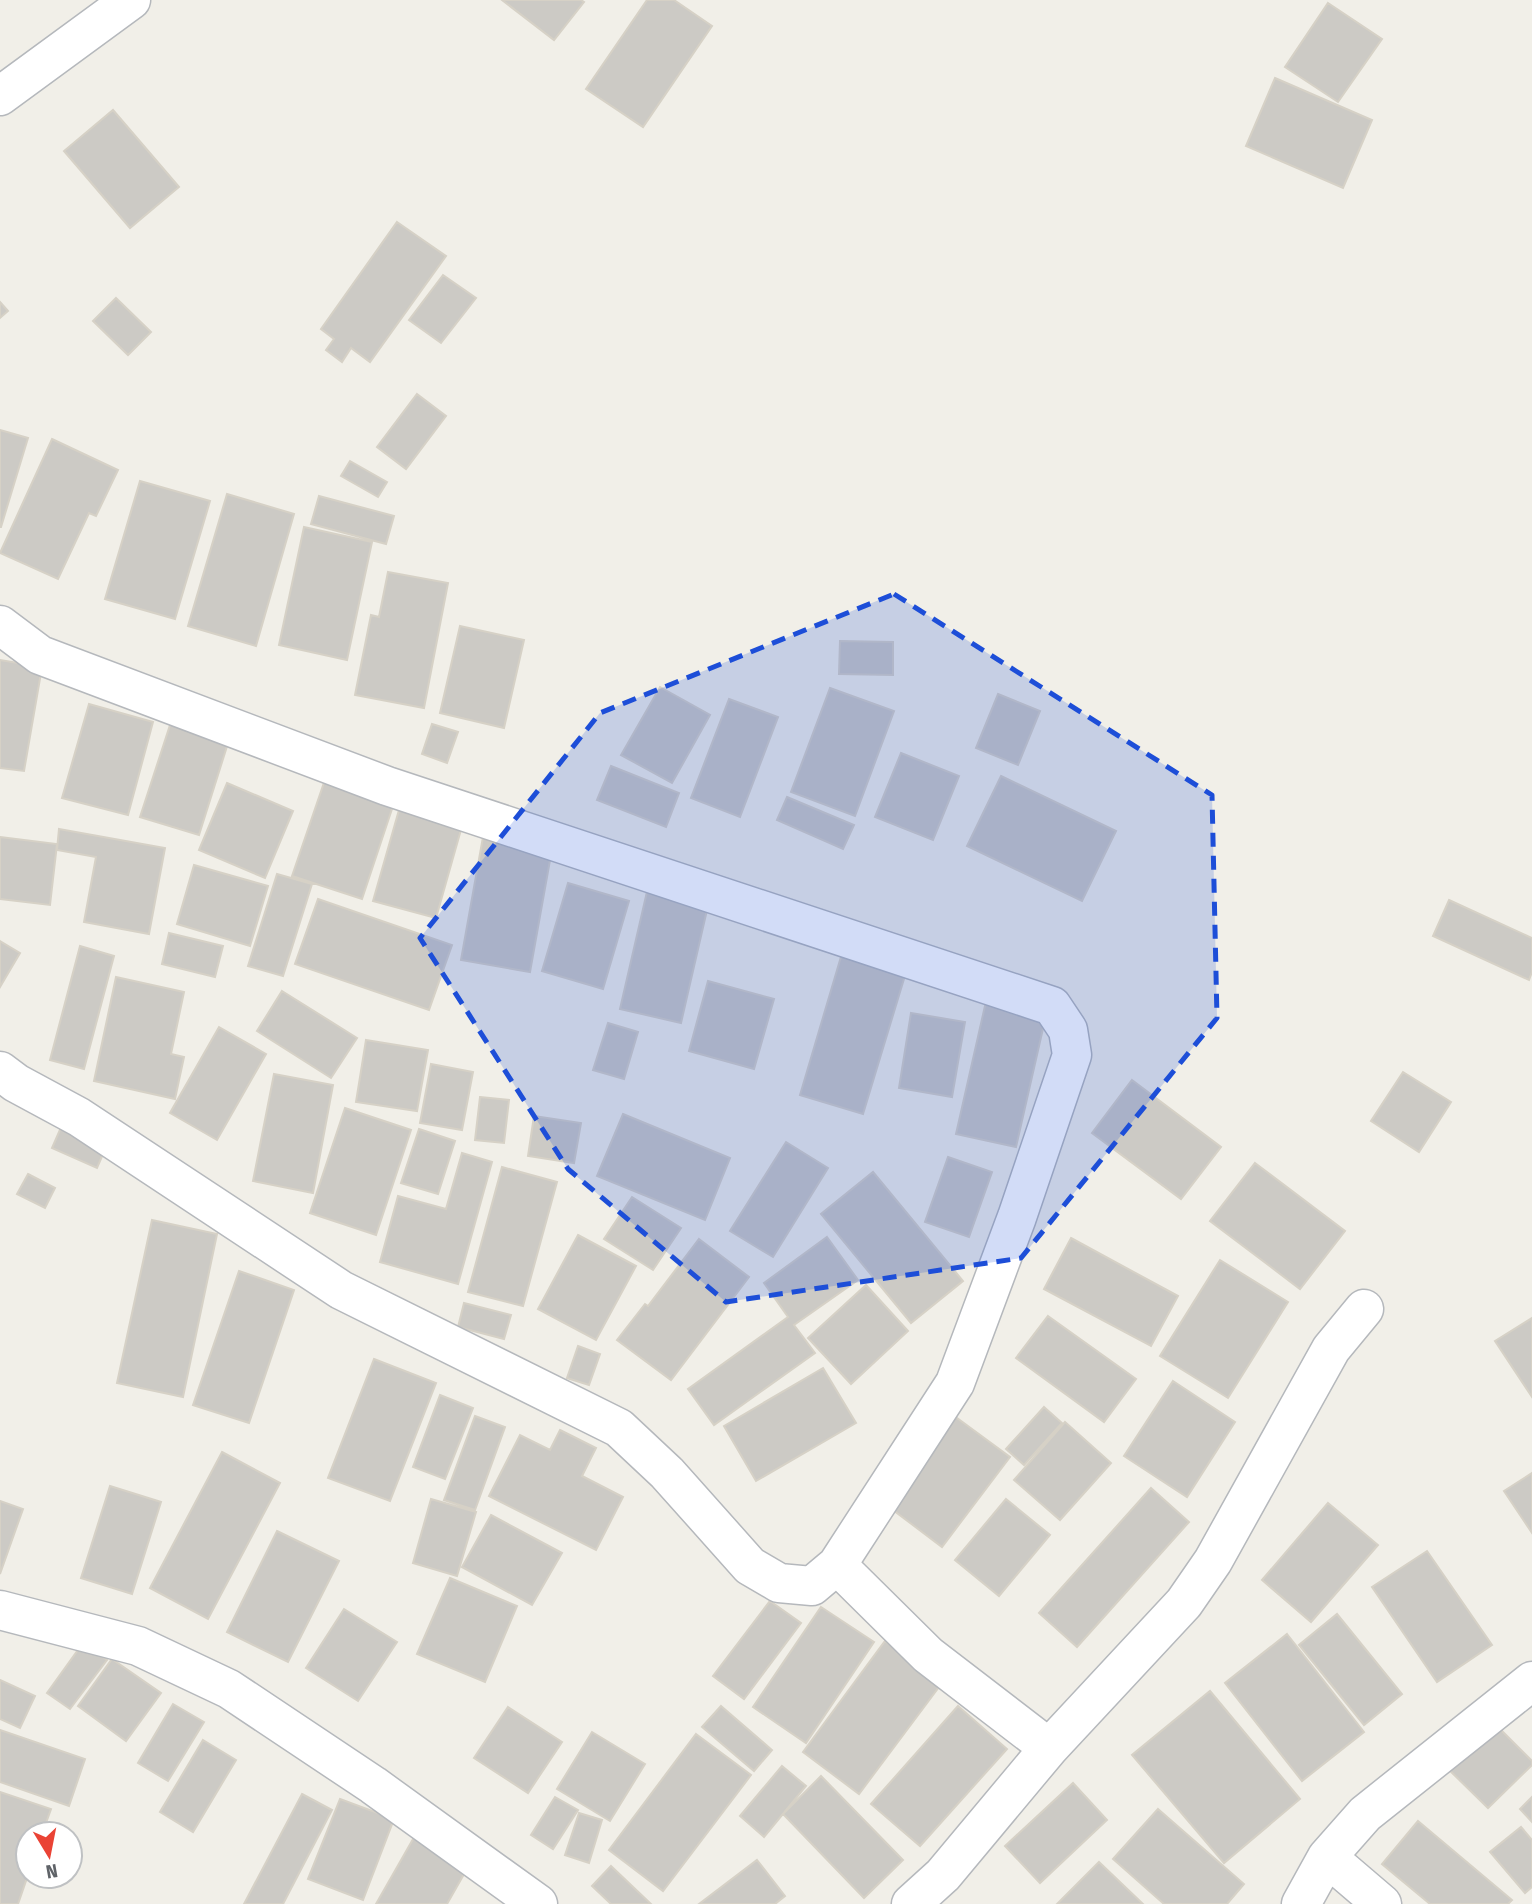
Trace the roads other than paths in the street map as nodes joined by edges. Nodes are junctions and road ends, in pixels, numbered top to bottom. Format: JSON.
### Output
{"nodes":[{"id":1,"x":131,"y":0,"type":"edge"},
{"id":2,"x":0,"y":96,"type":"edge"},
{"id":3,"x":0,"y":625,"type":"edge"},
{"id":4,"x":0,"y":1071,"type":"edge"},
{"id":5,"x":1364,"y":1309,"type":"dead end"},
{"id":6,"x":837,"y":1565,"type":"junction"},
{"id":7,"x":0,"y":1610,"type":"edge"},
{"id":8,"x":1532,"y":1681,"type":"edge"},
{"id":9,"x":1049,"y":1748,"type":"junction"},
{"id":10,"x":1327,"y":1857,"type":"junction"},
{"id":11,"x":538,"y":1904,"type":"edge"},
{"id":12,"x":911,"y":1904,"type":"edge"},
{"id":13,"x":1301,"y":1904,"type":"edge"},
{"id":14,"x":1382,"y":1904,"type":"edge"}],
"edges":[{"from":1,"to":2,"type":"street"},
{"from":3,"to":6,"type":"street"},
{"from":4,"to":6,"type":"street"},
{"from":5,"to":9,"type":"street"},
{"from":6,"to":9,"type":"street"},
{"from":7,"to":11,"type":"street"},
{"from":8,"to":10,"type":"street"},
{"from":9,"to":12,"type":"street"},
{"from":10,"to":13,"type":"street"},
{"from":10,"to":14,"type":"street"}]}
